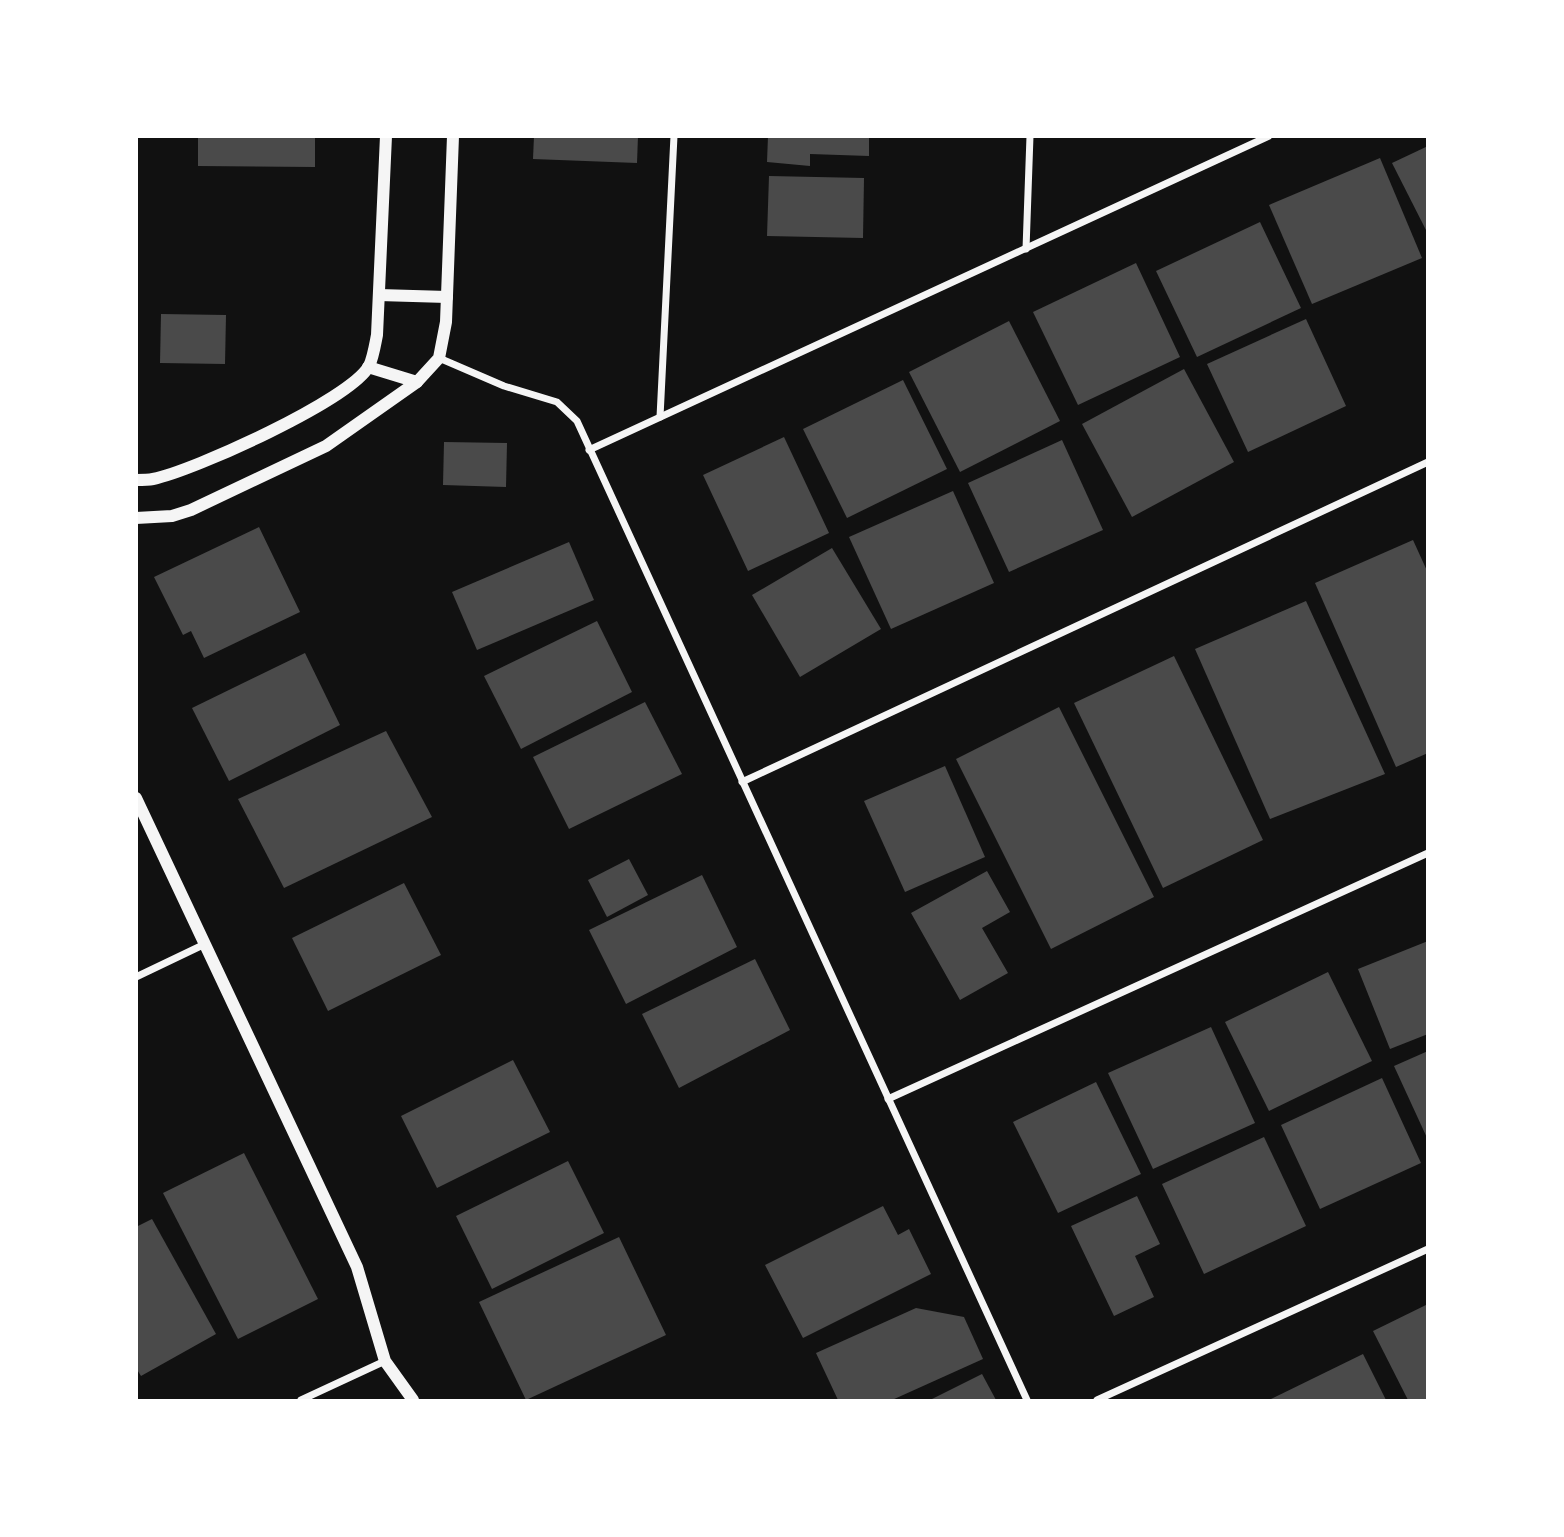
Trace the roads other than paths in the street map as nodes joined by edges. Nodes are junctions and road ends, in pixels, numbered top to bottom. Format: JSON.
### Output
{"nodes":[{"id":1,"x":386,"y":136,"type":"edge"},
{"id":2,"x":453,"y":136,"type":"edge"},
{"id":3,"x":674,"y":136,"type":"edge"},
{"id":4,"x":1030,"y":136,"type":"edge"},
{"id":5,"x":1269,"y":136,"type":"edge"},
{"id":6,"x":1026,"y":249,"type":"junction"},
{"id":7,"x":379,"y":295,"type":"junction"},
{"id":8,"x":447,"y":297,"type":"junction"},
{"id":9,"x":439,"y":358,"type":"junction"},
{"id":10,"x":369,"y":367,"type":"junction"},
{"id":11,"x":417,"y":382,"type":"junction"},
{"id":12,"x":660,"y":417,"type":"junction"},
{"id":13,"x":589,"y":450,"type":"junction"},
{"id":14,"x":1427,"y":462,"type":"edge"},
{"id":15,"x":136,"y":480,"type":"edge"},
{"id":16,"x":136,"y":518,"type":"edge"},
{"id":17,"x":743,"y":782,"type":"junction"},
{"id":18,"x":136,"y":799,"type":"edge"},
{"id":19,"x":1427,"y":853,"type":"edge"},
{"id":20,"x":206,"y":944,"type":"junction"},
{"id":21,"x":136,"y":977,"type":"edge"},
{"id":22,"x":888,"y":1099,"type":"junction"},
{"id":23,"x":1427,"y":1249,"type":"edge"},
{"id":24,"x":385,"y":1361,"type":"junction"},
{"id":25,"x":300,"y":1401,"type":"edge"},
{"id":26,"x":412,"y":1401,"type":"edge"},
{"id":27,"x":1027,"y":1401,"type":"edge"},
{"id":28,"x":1097,"y":1401,"type":"edge"}],
"edges":[{"from":1,"to":7,"type":"street"},
{"from":2,"to":8,"type":"street"},
{"from":3,"to":12,"type":"street"},
{"from":4,"to":6,"type":"street"},
{"from":5,"to":6,"type":"street"},
{"from":6,"to":12,"type":"street"},
{"from":7,"to":8,"type":"street"},
{"from":7,"to":10,"type":"street"},
{"from":8,"to":9,"type":"street"},
{"from":9,"to":11,"type":"street"},
{"from":9,"to":13,"type":"street"},
{"from":10,"to":11,"type":"street"},
{"from":10,"to":15,"type":"street"},
{"from":11,"to":16,"type":"street"},
{"from":12,"to":13,"type":"street"},
{"from":13,"to":17,"type":"street"},
{"from":14,"to":17,"type":"street"},
{"from":17,"to":22,"type":"street"},
{"from":18,"to":20,"type":"street"},
{"from":19,"to":22,"type":"street"},
{"from":20,"to":21,"type":"street"},
{"from":20,"to":24,"type":"street"},
{"from":22,"to":27,"type":"street"},
{"from":23,"to":28,"type":"street"},
{"from":24,"to":25,"type":"street"},
{"from":24,"to":26,"type":"street"}]}
